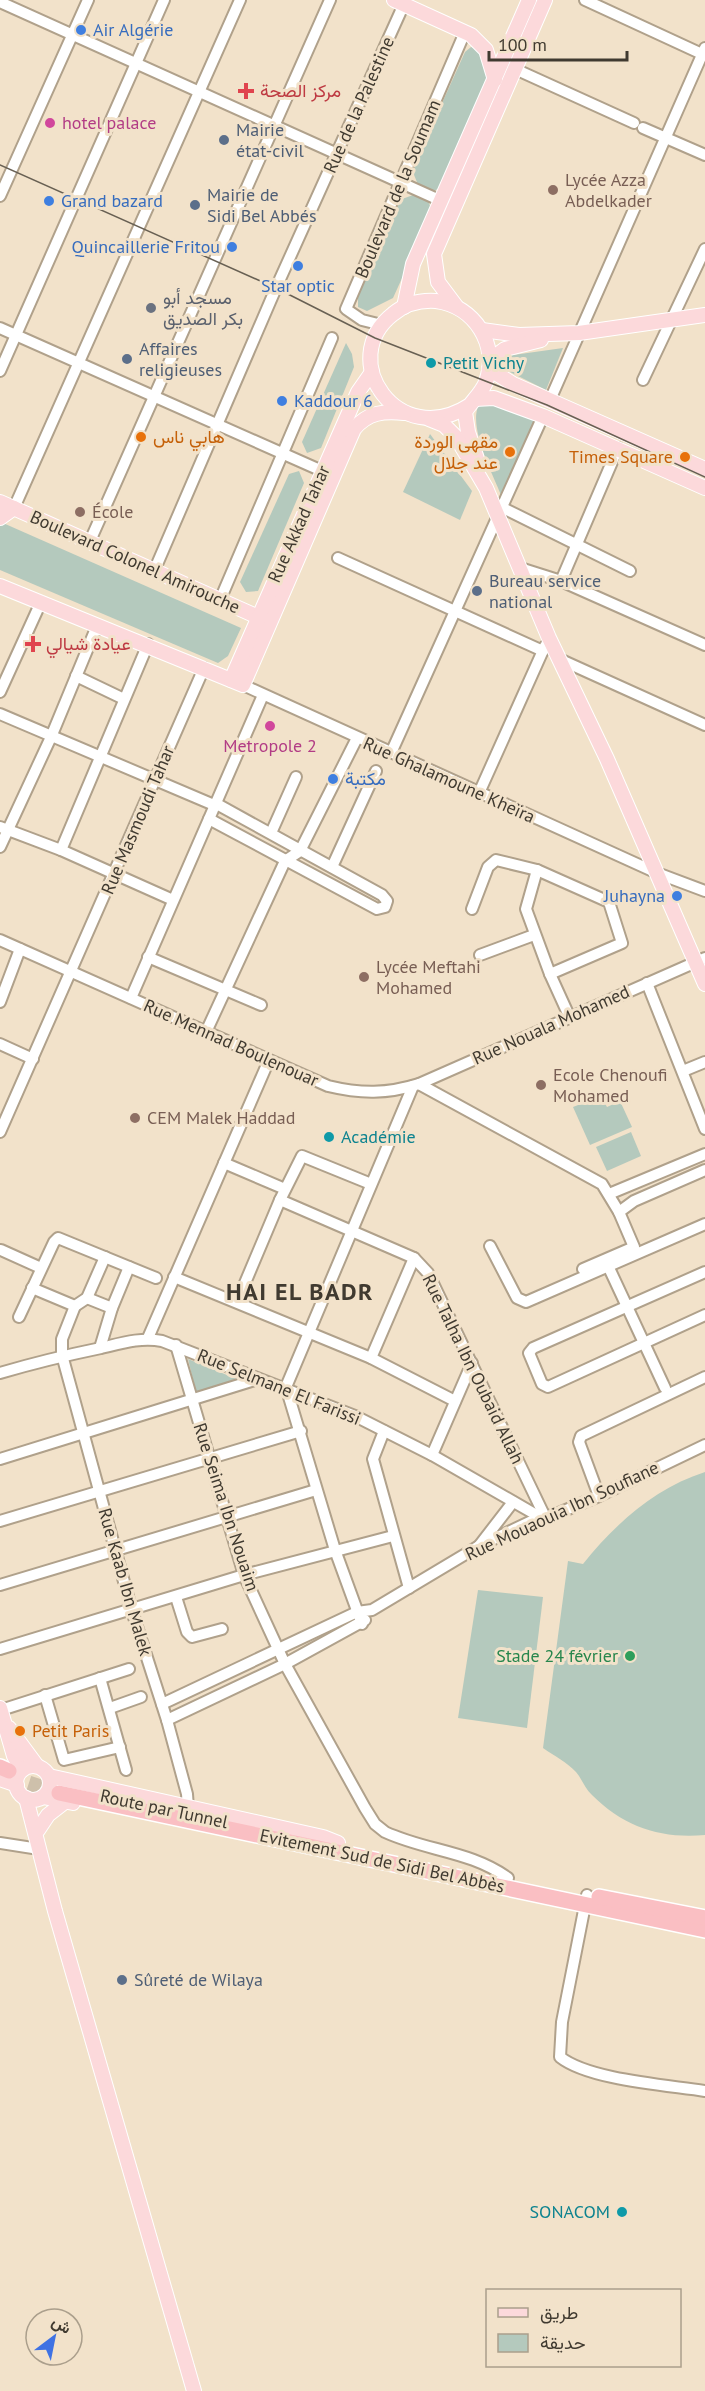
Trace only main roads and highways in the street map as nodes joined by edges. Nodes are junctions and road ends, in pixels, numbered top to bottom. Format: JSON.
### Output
{"nodes":[{"id":1,"x":529,"y":0,"type":"edge"},
{"id":2,"x":545,"y":0,"type":"edge"},
{"id":3,"x":399,"y":2,"type":"edge"},
{"id":4,"x":468,"y":34,"type":"junction"},
{"id":5,"x":508,"y":47,"type":"junction"},
{"id":6,"x":524,"y":48,"type":"junction"},
{"id":7,"x":486,"y":50,"type":"junction"},
{"id":8,"x":509,"y":66,"type":"junction"},
{"id":9,"x":495,"y":80,"type":"junction"},
{"id":10,"x":447,"y":203,"type":"junction"},
{"id":11,"x":456,"y":306,"type":"junction"},
{"id":12,"x":404,"y":307,"type":"junction"},
{"id":13,"x":705,"y":315,"type":"edge"},
{"id":14,"x":482,"y":330,"type":"junction"},
{"id":15,"x":572,"y":334,"type":"junction"},
{"id":16,"x":490,"y":365,"type":"junction"},
{"id":17,"x":372,"y":372,"type":"junction"},
{"id":18,"x":472,"y":402,"type":"junction"},
{"id":19,"x":404,"y":413,"type":"junction"},
{"id":20,"x":429,"y":419,"type":"junction"},
{"id":21,"x":705,"y":469,"type":"edge"},
{"id":22,"x":327,"y":473,"type":"junction"},
{"id":23,"x":486,"y":488,"type":"junction"},
{"id":24,"x":705,"y":488,"type":"edge"},
{"id":25,"x":0,"y":502,"type":"edge"},
{"id":26,"x":14,"y":508,"type":"junction"},
{"id":27,"x":0,"y":518,"type":"edge"},
{"id":28,"x":0,"y":586,"type":"edge"},
{"id":29,"x":264,"y":619,"type":"junction"},
{"id":30,"x":701,"y":960,"type":"edge"},
{"id":31,"x":705,"y":984,"type":"edge"},
{"id":32,"x":2,"y":1713,"type":"edge"},
{"id":33,"x":4,"y":1741,"type":"edge"},
{"id":34,"x":37,"y":1766,"type":"junction"},
{"id":35,"x":8,"y":1773,"type":"edge"},
{"id":36,"x":49,"y":1776,"type":"junction"},
{"id":37,"x":62,"y":1794,"type":"junction"},
{"id":38,"x":36,"y":1798,"type":"junction"},
{"id":39,"x":36,"y":1841,"type":"junction"},
{"id":40,"x":339,"y":1848,"type":"junction"},
{"id":41,"x":586,"y":1900,"type":"junction"},
{"id":42,"x":705,"y":1918,"type":"edge"},
{"id":43,"x":705,"y":1930,"type":"edge"},
{"id":44,"x":194,"y":2391,"type":"edge"}],
"edges":[{"from":1,"to":5,"type":"main road"},
{"from":2,"to":6,"type":"main road"},
{"from":3,"to":4,"type":"main road"},
{"from":4,"to":5,"type":"main road"},
{"from":4,"to":7,"type":"main road"},
{"from":5,"to":6,"type":"main road"},
{"from":5,"to":8,"type":"main road"},
{"from":6,"to":8,"type":"main road"},
{"from":7,"to":8,"type":"main road"},
{"from":7,"to":9,"type":"main road"},
{"from":8,"to":9,"type":"main road"},
{"from":8,"to":10,"type":"main road"},
{"from":9,"to":10,"type":"main road"},
{"from":10,"to":11,"type":"main road"},
{"from":10,"to":12,"type":"main road"},
{"from":11,"to":12,"type":"main road"},
{"from":11,"to":14,"type":"main road"},
{"from":12,"to":17,"type":"main road"},
{"from":13,"to":15,"type":"main road"},
{"from":14,"to":15,"type":"main road"},
{"from":14,"to":16,"type":"main road"},
{"from":15,"to":16,"type":"main road"},
{"from":16,"to":18,"type":"main road"},
{"from":16,"to":21,"type":"main road"},
{"from":17,"to":19,"type":"main road"},
{"from":17,"to":22,"type":"main road","name":"Rue Akkad Tahar"},
{"from":18,"to":20,"type":"main road"},
{"from":18,"to":23,"type":"main road"},
{"from":18,"to":24,"type":"main road"},
{"from":19,"to":20,"type":"main road"},
{"from":19,"to":22,"type":"main road","name":"Rue Akkad Tahar"},
{"from":20,"to":23,"type":"main road"},
{"from":22,"to":29,"type":"main road","name":"Rue Akkad Tahar"},
{"from":23,"to":30,"type":"main road"},
{"from":25,"to":26,"type":"main road","name":"Boulevard Colonel Amirouche"},
{"from":26,"to":27,"type":"main road"},
{"from":26,"to":29,"type":"main road","name":"Boulevard Colonel Amirouche"},
{"from":28,"to":29,"type":"main road","name":"Rue Akkad Tahar"},
{"from":30,"to":31,"type":"main road"},
{"from":32,"to":33,"type":"main road"},
{"from":32,"to":34,"type":"main road"},
{"from":33,"to":35,"type":"main road"},
{"from":34,"to":35,"type":"main road"},
{"from":34,"to":36,"type":"main road"},
{"from":35,"to":38,"type":"main road"},
{"from":36,"to":38,"type":"main road"},
{"from":36,"to":40,"type":"main road"},
{"from":37,"to":38,"type":"main road"},
{"from":37,"to":39,"type":"main road"},
{"from":37,"to":40,"type":"highway","name":"Route par Tunnel"},
{"from":38,"to":39,"type":"main road"},
{"from":39,"to":44,"type":"main road"},
{"from":40,"to":41,"type":"highway","name":"Evitement Sud de Sidi Bel Abbès"},
{"from":41,"to":42,"type":"highway","name":"Evitement Sud de Sidi Bel Abbès"},
{"from":41,"to":43,"type":"highway","name":"Evitement Sud de Sidi Bel Abbès"}]}
